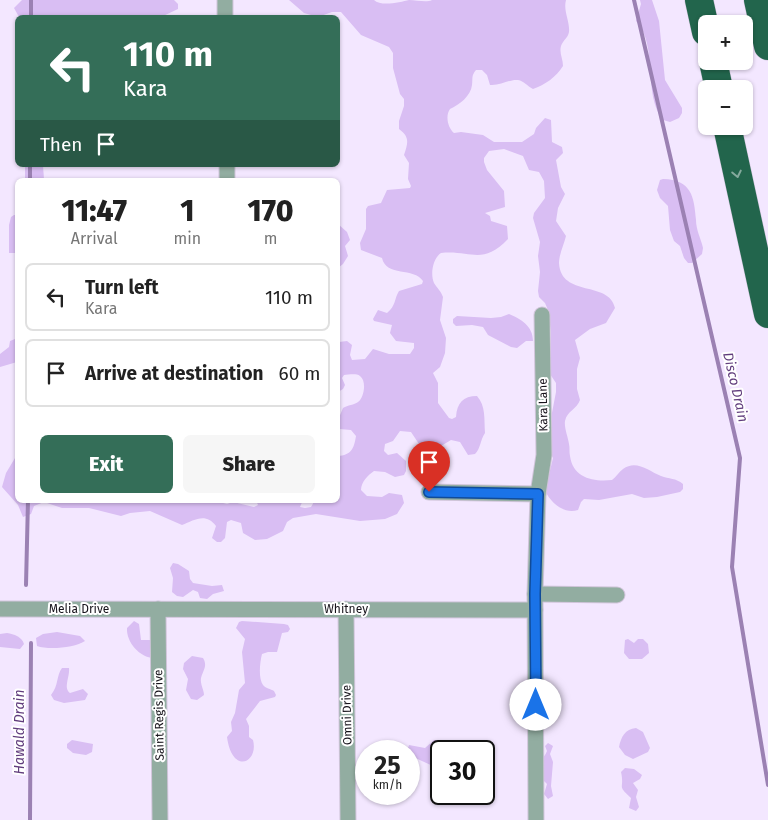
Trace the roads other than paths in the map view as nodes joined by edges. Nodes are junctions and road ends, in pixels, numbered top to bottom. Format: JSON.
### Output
{"nodes":[{"id":1,"x":224,"y":0,"type":"edge"},
{"id":2,"x":699,"y":0,"type":"edge"},
{"id":3,"x":758,"y":0,"type":"edge"},
{"id":4,"x":225,"y":15,"type":"edge"},
{"id":5,"x":702,"y":15,"type":"edge"},
{"id":6,"x":768,"y":46,"type":"edge"},
{"id":7,"x":729,"y":135,"type":"edge"},
{"id":8,"x":768,"y":314,"type":"edge"},
{"id":9,"x":542,"y":316,"type":"dead end"},
{"id":10,"x":429,"y":492,"type":"dead end"},
{"id":11,"x":538,"y":494,"type":"junction"},
{"id":12,"x":535,"y":594,"type":"junction"},
{"id":13,"x":617,"y":595,"type":"dead end"},
{"id":14,"x":0,"y":609,"type":"edge"},
{"id":15,"x":158,"y":609,"type":"junction"},
{"id":16,"x":346,"y":609,"type":"junction"},
{"id":17,"x":535,"y":610,"type":"junction"},
{"id":18,"x":160,"y":820,"type":"edge"},
{"id":19,"x":348,"y":820,"type":"edge"},
{"id":20,"x":536,"y":820,"type":"edge"}],
"edges":[{"from":1,"to":4,"type":"street"},
{"from":2,"to":5,"type":"highway"},
{"from":3,"to":6,"type":"highway"},
{"from":7,"to":8,"type":"highway","one_way":true},
{"from":9,"to":11,"type":"street","name":"Kara Lane"},
{"from":10,"to":11,"type":"street"},
{"from":11,"to":12,"type":"street","name":"Kara Lane"},
{"from":12,"to":13,"type":"street"},
{"from":12,"to":17,"type":"street","name":"Kara Lane"},
{"from":14,"to":15,"type":"street","name":"Melia Drive"},
{"from":15,"to":16,"type":"street","name":"Whitney"},
{"from":15,"to":18,"type":"street","name":"Saint Regis Drive"},
{"from":16,"to":17,"type":"street","name":"Whitney"},
{"from":16,"to":19,"type":"street","name":"Omni Drive"},
{"from":17,"to":20,"type":"street","name":"Kara Lane"}]}
